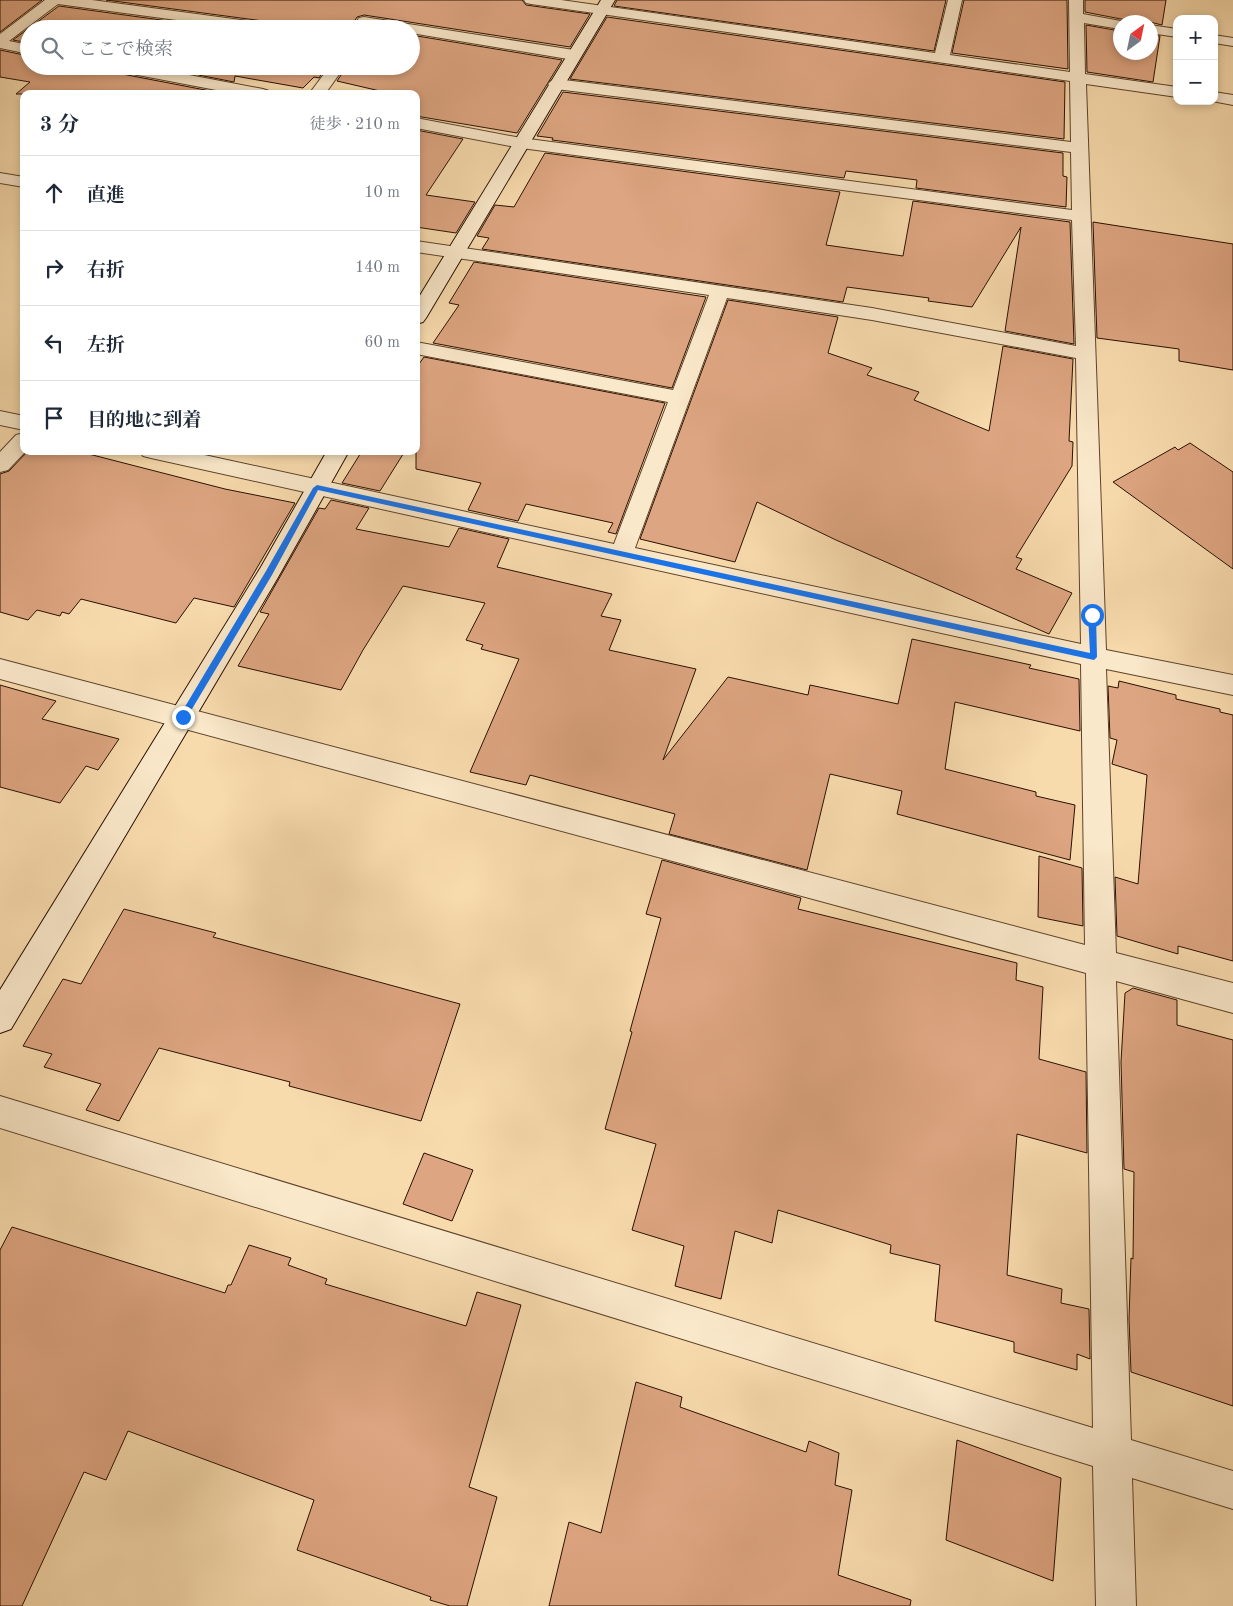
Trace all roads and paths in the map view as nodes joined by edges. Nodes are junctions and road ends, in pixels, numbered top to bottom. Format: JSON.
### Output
{"nodes":[{"id":1,"x":54,"y":0,"type":"edge"},
{"id":2,"x":60,"y":0,"type":"edge"},
{"id":3,"x":531,"y":0,"type":"edge"},
{"id":4,"x":955,"y":0,"type":"edge"},
{"id":5,"x":1076,"y":0,"type":"edge"},
{"id":6,"x":604,"y":4,"type":"edge"},
{"id":7,"x":374,"y":7,"type":"dead end"},
{"id":8,"x":1076,"y":17,"type":"junction"},
{"id":9,"x":28,"y":20,"type":"edge"},
{"id":10,"x":210,"y":20,"type":"edge"},
{"id":11,"x":365,"y":20,"type":"edge"},
{"id":12,"x":1113,"y":23,"type":"edge"},
{"id":13,"x":20,"y":26,"type":"edge"},
{"id":14,"x":1158,"y":30,"type":"edge"},
{"id":15,"x":420,"y":33,"type":"edge"},
{"id":16,"x":1173,"y":33,"type":"edge"},
{"id":17,"x":1218,"y":40,"type":"edge"},
{"id":18,"x":0,"y":42,"type":"edge"},
{"id":19,"x":1233,"y":42,"type":"edge"},
{"id":20,"x":20,"y":48,"type":"edge"},
{"id":21,"x":574,"y":55,"type":"junction"},
{"id":22,"x":942,"y":57,"type":"junction"},
{"id":23,"x":165,"y":75,"type":"edge"},
{"id":24,"x":204,"y":75,"type":"edge"},
{"id":25,"x":331,"y":75,"type":"edge"},
{"id":26,"x":1078,"y":78,"type":"junction"},
{"id":27,"x":197,"y":81,"type":"junction"},
{"id":28,"x":556,"y":84,"type":"junction"},
{"id":29,"x":243,"y":90,"type":"edge"},
{"id":30,"x":320,"y":90,"type":"edge"},
{"id":31,"x":1173,"y":91,"type":"edge"},
{"id":32,"x":1218,"y":98,"type":"edge"},
{"id":33,"x":1233,"y":100,"type":"edge"},
{"id":34,"x":420,"y":124,"type":"edge"},
{"id":35,"x":521,"y":143,"type":"junction"},
{"id":36,"x":1079,"y":148,"type":"junction"},
{"id":37,"x":0,"y":178,"type":"edge"},
{"id":38,"x":20,"y":181,"type":"edge"},
{"id":39,"x":1081,"y":216,"type":"junction"},
{"id":40,"x":420,"y":247,"type":"edge"},
{"id":41,"x":455,"y":252,"type":"junction"},
{"id":42,"x":720,"y":291,"type":"junction"},
{"id":43,"x":420,"y":311,"type":"edge"},
{"id":44,"x":420,"y":349,"type":"edge"},
{"id":45,"x":1086,"y":354,"type":"junction"},
{"id":46,"x":680,"y":398,"type":"junction"},
{"id":47,"x":0,"y":418,"type":"edge"},
{"id":48,"x":20,"y":423,"type":"edge"},
{"id":49,"x":20,"y":444,"type":"edge"},
{"id":50,"x":169,"y":455,"type":"edge"},
{"id":51,"x":336,"y":455,"type":"edge"},
{"id":52,"x":0,"y":465,"type":"edge"},
{"id":53,"x":317,"y":488,"type":"junction"},
{"id":54,"x":622,"y":553,"type":"junction"},
{"id":55,"x":1094,"y":657,"type":"junction"},
{"id":56,"x":0,"y":669,"type":"edge"},
{"id":57,"x":1233,"y":685,"type":"edge"},
{"id":58,"x":183,"y":717,"type":"junction"},
{"id":59,"x":1100,"y":962,"type":"junction"},
{"id":60,"x":1233,"y":998,"type":"edge"},
{"id":61,"x":0,"y":1018,"type":"edge"},
{"id":62,"x":0,"y":1112,"type":"edge"},
{"id":63,"x":1112,"y":1452,"type":"junction"},
{"id":64,"x":1233,"y":1490,"type":"edge"},
{"id":65,"x":1116,"y":1606,"type":"edge"}],
"edges":[{"from":1,"to":9,"type":"street"},
{"from":2,"to":10,"type":"street"},
{"from":3,"to":6,"type":"street"},
{"from":4,"to":22,"type":"street"},
{"from":5,"to":8,"type":"street"},
{"from":6,"to":21,"type":"street"},
{"from":6,"to":22,"type":"street"},
{"from":7,"to":11,"type":"street"},
{"from":8,"to":12,"type":"street"},
{"from":8,"to":26,"type":"street"},
{"from":13,"to":18,"type":"street"},
{"from":14,"to":16,"type":"street"},
{"from":15,"to":21,"type":"street"},
{"from":17,"to":19,"type":"street"},
{"from":18,"to":20,"type":"street"},
{"from":21,"to":28,"type":"street"},
{"from":22,"to":26,"type":"street"},
{"from":23,"to":27,"type":"street"},
{"from":24,"to":27,"type":"street"},
{"from":25,"to":30,"type":"street"},
{"from":26,"to":31,"type":"street"},
{"from":26,"to":36,"type":"street"},
{"from":27,"to":29,"type":"street"},
{"from":28,"to":35,"type":"street"},
{"from":28,"to":36,"type":"street"},
{"from":32,"to":33,"type":"street"},
{"from":34,"to":35,"type":"street"},
{"from":35,"to":39,"type":"street"},
{"from":35,"to":41,"type":"street"},
{"from":36,"to":39,"type":"street"},
{"from":37,"to":38,"type":"street"},
{"from":39,"to":45,"type":"street"},
{"from":40,"to":41,"type":"street"},
{"from":41,"to":42,"type":"street"},
{"from":41,"to":43,"type":"street"},
{"from":42,"to":45,"type":"street"},
{"from":42,"to":46,"type":"street"},
{"from":44,"to":46,"type":"street"},
{"from":45,"to":55,"type":"street"},
{"from":46,"to":54,"type":"street"},
{"from":47,"to":48,"type":"street"},
{"from":49,"to":52,"type":"street"},
{"from":50,"to":53,"type":"street"},
{"from":51,"to":53,"type":"street"},
{"from":53,"to":54,"type":"street"},
{"from":53,"to":58,"type":"street"},
{"from":54,"to":55,"type":"street"},
{"from":55,"to":57,"type":"street"},
{"from":55,"to":59,"type":"street"},
{"from":56,"to":58,"type":"street"},
{"from":58,"to":59,"type":"street"},
{"from":58,"to":61,"type":"street"},
{"from":59,"to":60,"type":"street"},
{"from":59,"to":63,"type":"street"},
{"from":62,"to":63,"type":"street"},
{"from":63,"to":64,"type":"street"},
{"from":63,"to":65,"type":"street"}]}
